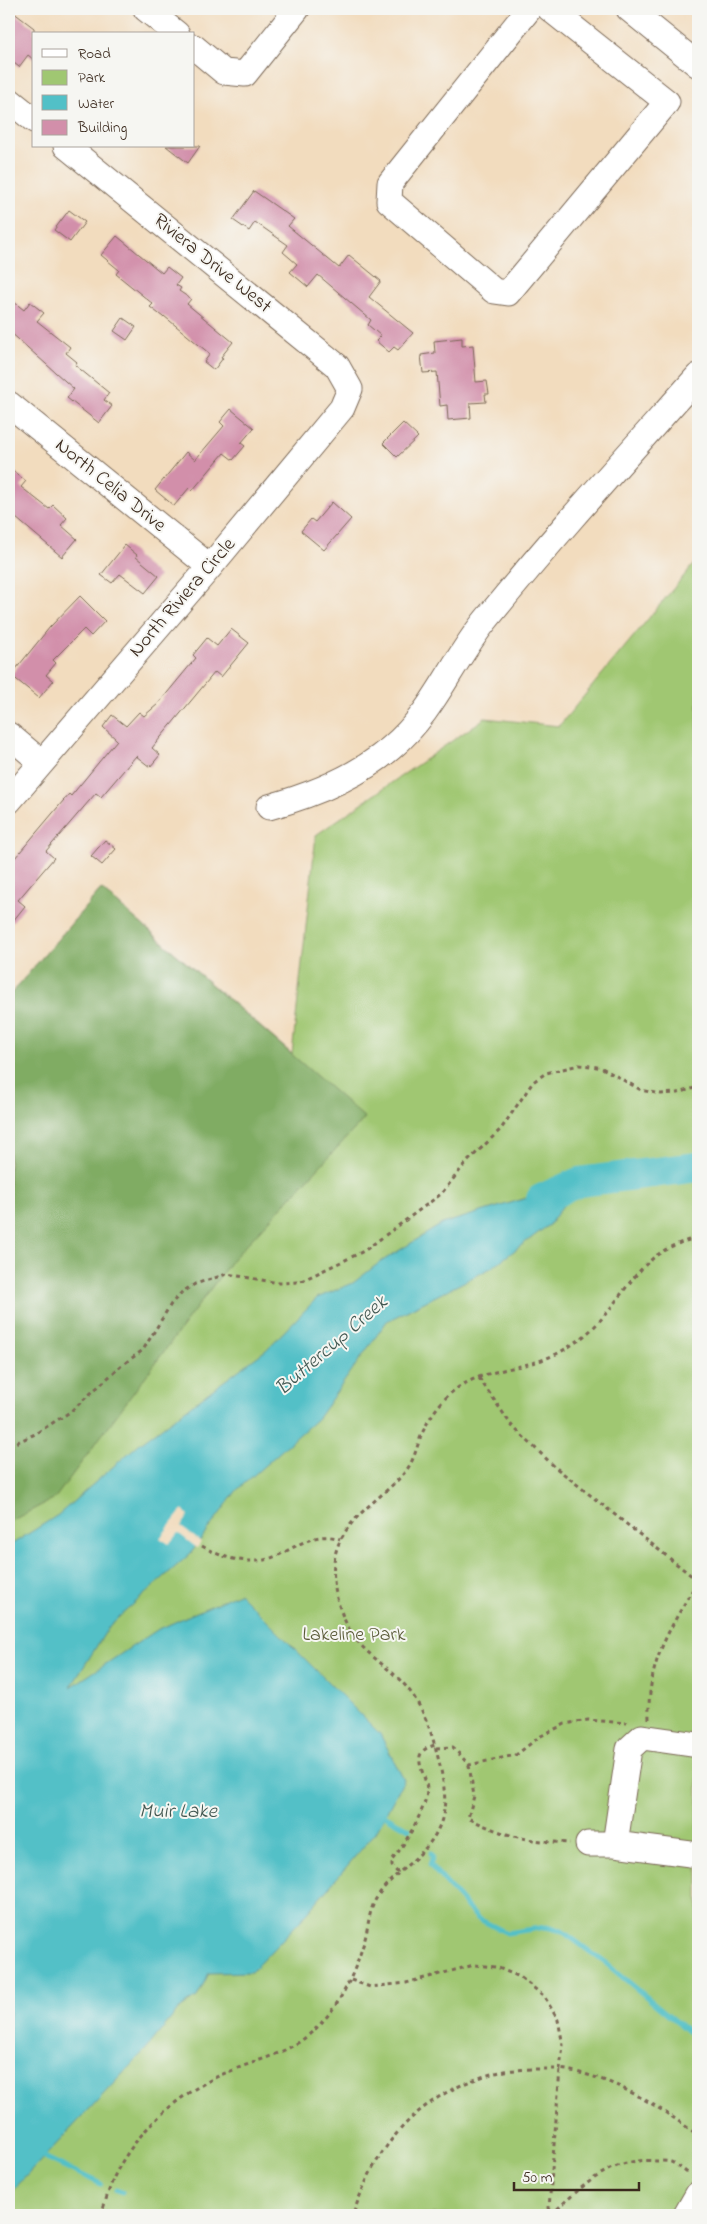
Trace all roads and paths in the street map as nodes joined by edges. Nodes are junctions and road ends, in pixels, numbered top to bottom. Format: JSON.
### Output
{"nodes":[{"id":1,"x":146,"y":9,"type":"edge"},
{"id":2,"x":297,"y":9,"type":"edge"},
{"id":3,"x":528,"y":9,"type":"edge"},
{"id":4,"x":550,"y":9,"type":"edge"},
{"id":5,"x":629,"y":9,"type":"edge"},
{"id":6,"x":175,"y":32,"type":"edge"},
{"id":7,"x":195,"y":48,"type":"edge"},
{"id":8,"x":698,"y":65,"type":"edge"},
{"id":9,"x":9,"y":100,"type":"edge"},
{"id":10,"x":32,"y":118,"type":"edge"},
{"id":11,"x":68,"y":148,"type":"edge"},
{"id":12,"x":698,"y":376,"type":"edge"},
{"id":13,"x":350,"y":389,"type":"joint"},
{"id":14,"x":9,"y":404,"type":"edge"},
{"id":15,"x":210,"y":567,"type":"junction"},
{"id":16,"x":9,"y":735,"type":"edge"},
{"id":17,"x":41,"y":762,"type":"junction"},
{"id":18,"x":9,"y":801,"type":"edge"},
{"id":19,"x":269,"y":807,"type":"dead end"},
{"id":20,"x":698,"y":1087,"type":"edge"},
{"id":21,"x":698,"y":1238,"type":"edge"},
{"id":22,"x":479,"y":1378,"type":"junction"},
{"id":23,"x":9,"y":1446,"type":"edge"},
{"id":24,"x":340,"y":1539,"type":"junction"},
{"id":25,"x":202,"y":1546,"type":"dead end"},
{"id":26,"x":698,"y":1581,"type":"edge"},
{"id":27,"x":634,"y":1724,"type":"dead end"},
{"id":28,"x":649,"y":1726,"type":"dead end"},
{"id":29,"x":698,"y":1745,"type":"edge"},
{"id":30,"x":436,"y":1746,"type":"junction"},
{"id":31,"x":468,"y":1765,"type":"junction"},
{"id":32,"x":588,"y":1844,"type":"joint"},
{"id":33,"x":615,"y":1844,"type":"junction"},
{"id":34,"x":698,"y":1855,"type":"edge"},
{"id":35,"x":398,"y":1873,"type":"junction"},
{"id":36,"x":351,"y":1980,"type":"junction"},
{"id":37,"x":560,"y":2070,"type":"junction"},
{"id":38,"x":698,"y":2135,"type":"edge"},
{"id":39,"x":698,"y":2181,"type":"edge"},
{"id":40,"x":698,"y":2194,"type":"edge"},
{"id":41,"x":552,"y":2214,"type":"edge"},
{"id":42,"x":101,"y":2215,"type":"edge"},
{"id":43,"x":353,"y":2215,"type":"edge"},
{"id":44,"x":686,"y":2215,"type":"edge"}],
"edges":[{"from":1,"to":6,"type":"street"},
{"from":2,"to":7,"type":"street"},
{"from":3,"to":4,"type":"street"},
{"from":5,"to":8,"type":"street"},
{"from":9,"to":10,"type":"street"},
{"from":11,"to":13,"type":"street","name":"Riviera Drive West"},
{"from":12,"to":19,"type":"street"},
{"from":13,"to":15,"type":"street","name":"North Riviera Circle"},
{"from":14,"to":15,"type":"street","name":"North Celia Drive"},
{"from":15,"to":17,"type":"street","name":"North Riviera Circle"},
{"from":16,"to":17,"type":"street"},
{"from":17,"to":18,"type":"street","name":"North Riviera Circle"},
{"from":20,"to":23,"type":"path"},
{"from":21,"to":22,"type":"path"},
{"from":22,"to":24,"type":"path"},
{"from":22,"to":26,"type":"path"},
{"from":24,"to":25,"type":"path"},
{"from":24,"to":30,"type":"path"},
{"from":26,"to":28,"type":"path"},
{"from":27,"to":31,"type":"path"},
{"from":29,"to":33,"type":"street"},
{"from":30,"to":31,"type":"path"},
{"from":30,"to":35,"type":"path"},
{"from":30,"to":35,"type":"path"},
{"from":31,"to":32,"type":"path"},
{"from":32,"to":33,"type":"street"},
{"from":33,"to":34,"type":"street"},
{"from":35,"to":36,"type":"path"},
{"from":36,"to":37,"type":"path"},
{"from":36,"to":42,"type":"path"},
{"from":37,"to":38,"type":"path"},
{"from":37,"to":41,"type":"path"},
{"from":37,"to":43,"type":"path"},
{"from":39,"to":41,"type":"path"},
{"from":40,"to":44,"type":"street"}]}
